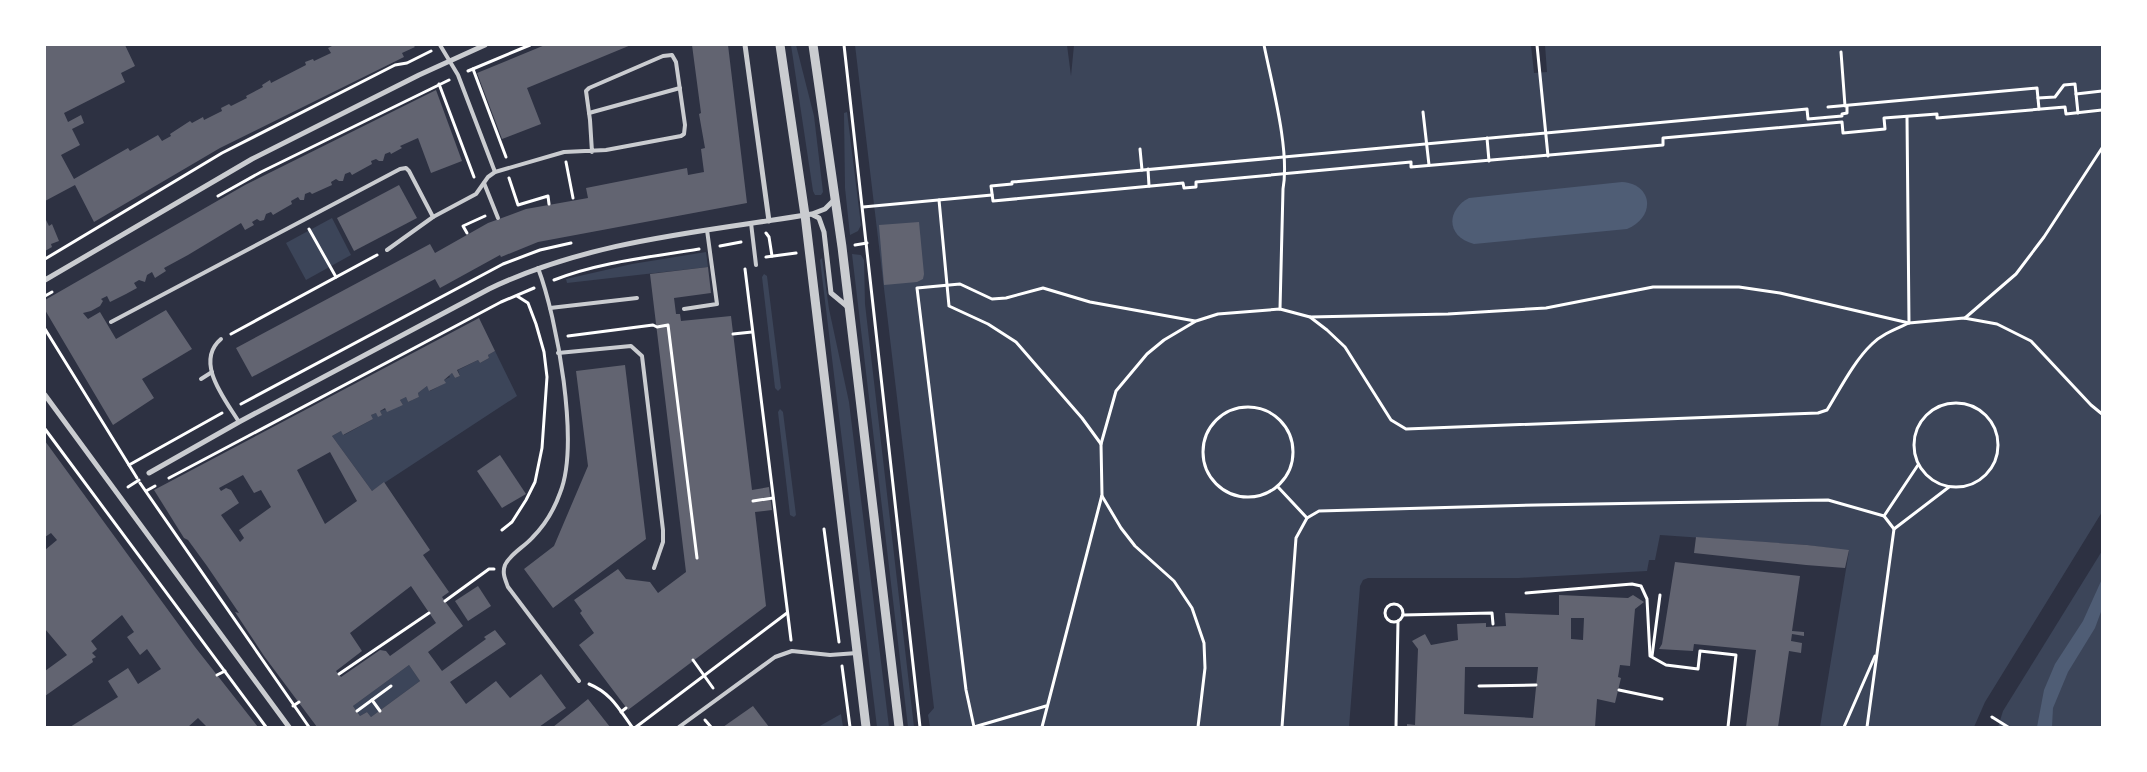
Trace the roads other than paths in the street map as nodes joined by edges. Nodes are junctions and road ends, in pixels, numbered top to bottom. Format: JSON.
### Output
{"nodes":[{"id":1,"x":485,"y":45,"type":"edge"},
{"id":2,"x":745,"y":45,"type":"edge"},
{"id":3,"x":780,"y":45,"type":"edge"},
{"id":4,"x":813,"y":45,"type":"edge"},
{"id":5,"x":441,"y":46,"type":"edge"},
{"id":6,"x":450,"y":60,"type":"junction"},
{"id":7,"x":680,"y":88,"type":"junction"},
{"id":8,"x":589,"y":113,"type":"junction"},
{"id":9,"x":592,"y":152,"type":"junction"},
{"id":10,"x":495,"y":172,"type":"junction"},
{"id":11,"x":484,"y":183,"type":"junction"},
{"id":12,"x":836,"y":196,"type":"junction"},
{"id":13,"x":805,"y":216,"type":"junction"},
{"id":14,"x":433,"y":217,"type":"junction"},
{"id":15,"x":498,"y":218,"type":"dead end"},
{"id":16,"x":769,"y":221,"type":"junction"},
{"id":17,"x":751,"y":224,"type":"junction"},
{"id":18,"x":708,"y":230,"type":"junction"},
{"id":19,"x":387,"y":250,"type":"road end"},
{"id":20,"x":756,"y":265,"type":"dead end"},
{"id":21,"x":538,"y":268,"type":"junction"},
{"id":22,"x":45,"y":280,"type":"edge"},
{"id":23,"x":638,"y":298,"type":"dead end"},
{"id":24,"x":550,"y":308,"type":"junction"},
{"id":25,"x":849,"y":308,"type":"junction"},
{"id":26,"x":684,"y":309,"type":"dead end"},
{"id":27,"x":111,"y":322,"type":"dead end"},
{"id":28,"x":221,"y":339,"type":"road end"},
{"id":29,"x":558,"y":353,"type":"junction"},
{"id":30,"x":212,"y":372,"type":"junction"},
{"id":31,"x":201,"y":379,"type":"dead end"},
{"id":32,"x":45,"y":395,"type":"edge"},
{"id":33,"x":239,"y":422,"type":"junction"},
{"id":34,"x":149,"y":473,"type":"road end"},
{"id":35,"x":654,"y":568,"type":"dead end"},
{"id":36,"x":857,"y":653,"type":"junction"},
{"id":37,"x":579,"y":681,"type":"road end"},
{"id":38,"x":288,"y":727,"type":"edge"},
{"id":39,"x":679,"y":727,"type":"edge"},
{"id":40,"x":866,"y":727,"type":"edge"},
{"id":41,"x":899,"y":727,"type":"edge"}],
"edges":[{"from":1,"to":6,"type":"street"},
{"from":2,"to":16,"type":"street"},
{"from":3,"to":13,"type":"street"},
{"from":4,"to":12,"type":"street"},
{"from":5,"to":6,"type":"lane"},
{"from":6,"to":10,"type":"lane"},
{"from":6,"to":22,"type":"street"},
{"from":7,"to":8,"type":"lane"},
{"from":7,"to":8,"type":"lane"},
{"from":7,"to":9,"type":"lane"},
{"from":8,"to":9,"type":"lane"},
{"from":9,"to":10,"type":"lane"},
{"from":10,"to":11,"type":"lane"},
{"from":11,"to":14,"type":"lane"},
{"from":11,"to":15,"type":"lane"},
{"from":12,"to":13,"type":"street"},
{"from":12,"to":25,"type":"street"},
{"from":13,"to":16,"type":"street"},
{"from":13,"to":25,"type":"street"},
{"from":13,"to":36,"type":"street"},
{"from":14,"to":19,"type":"lane"},
{"from":14,"to":27,"type":"lane"},
{"from":16,"to":17,"type":"street"},
{"from":17,"to":18,"type":"street"},
{"from":17,"to":20,"type":"lane"},
{"from":18,"to":21,"type":"street"},
{"from":18,"to":26,"type":"lane"},
{"from":21,"to":24,"type":"lane"},
{"from":21,"to":33,"type":"street"},
{"from":23,"to":24,"type":"lane"},
{"from":24,"to":29,"type":"lane"},
{"from":25,"to":41,"type":"street"},
{"from":28,"to":30,"type":"lane"},
{"from":29,"to":35,"type":"lane"},
{"from":29,"to":37,"type":"lane"},
{"from":30,"to":31,"type":"lane"},
{"from":30,"to":33,"type":"lane"},
{"from":32,"to":38,"type":"street"},
{"from":33,"to":34,"type":"street"},
{"from":36,"to":39,"type":"lane"},
{"from":36,"to":40,"type":"street"}]}
